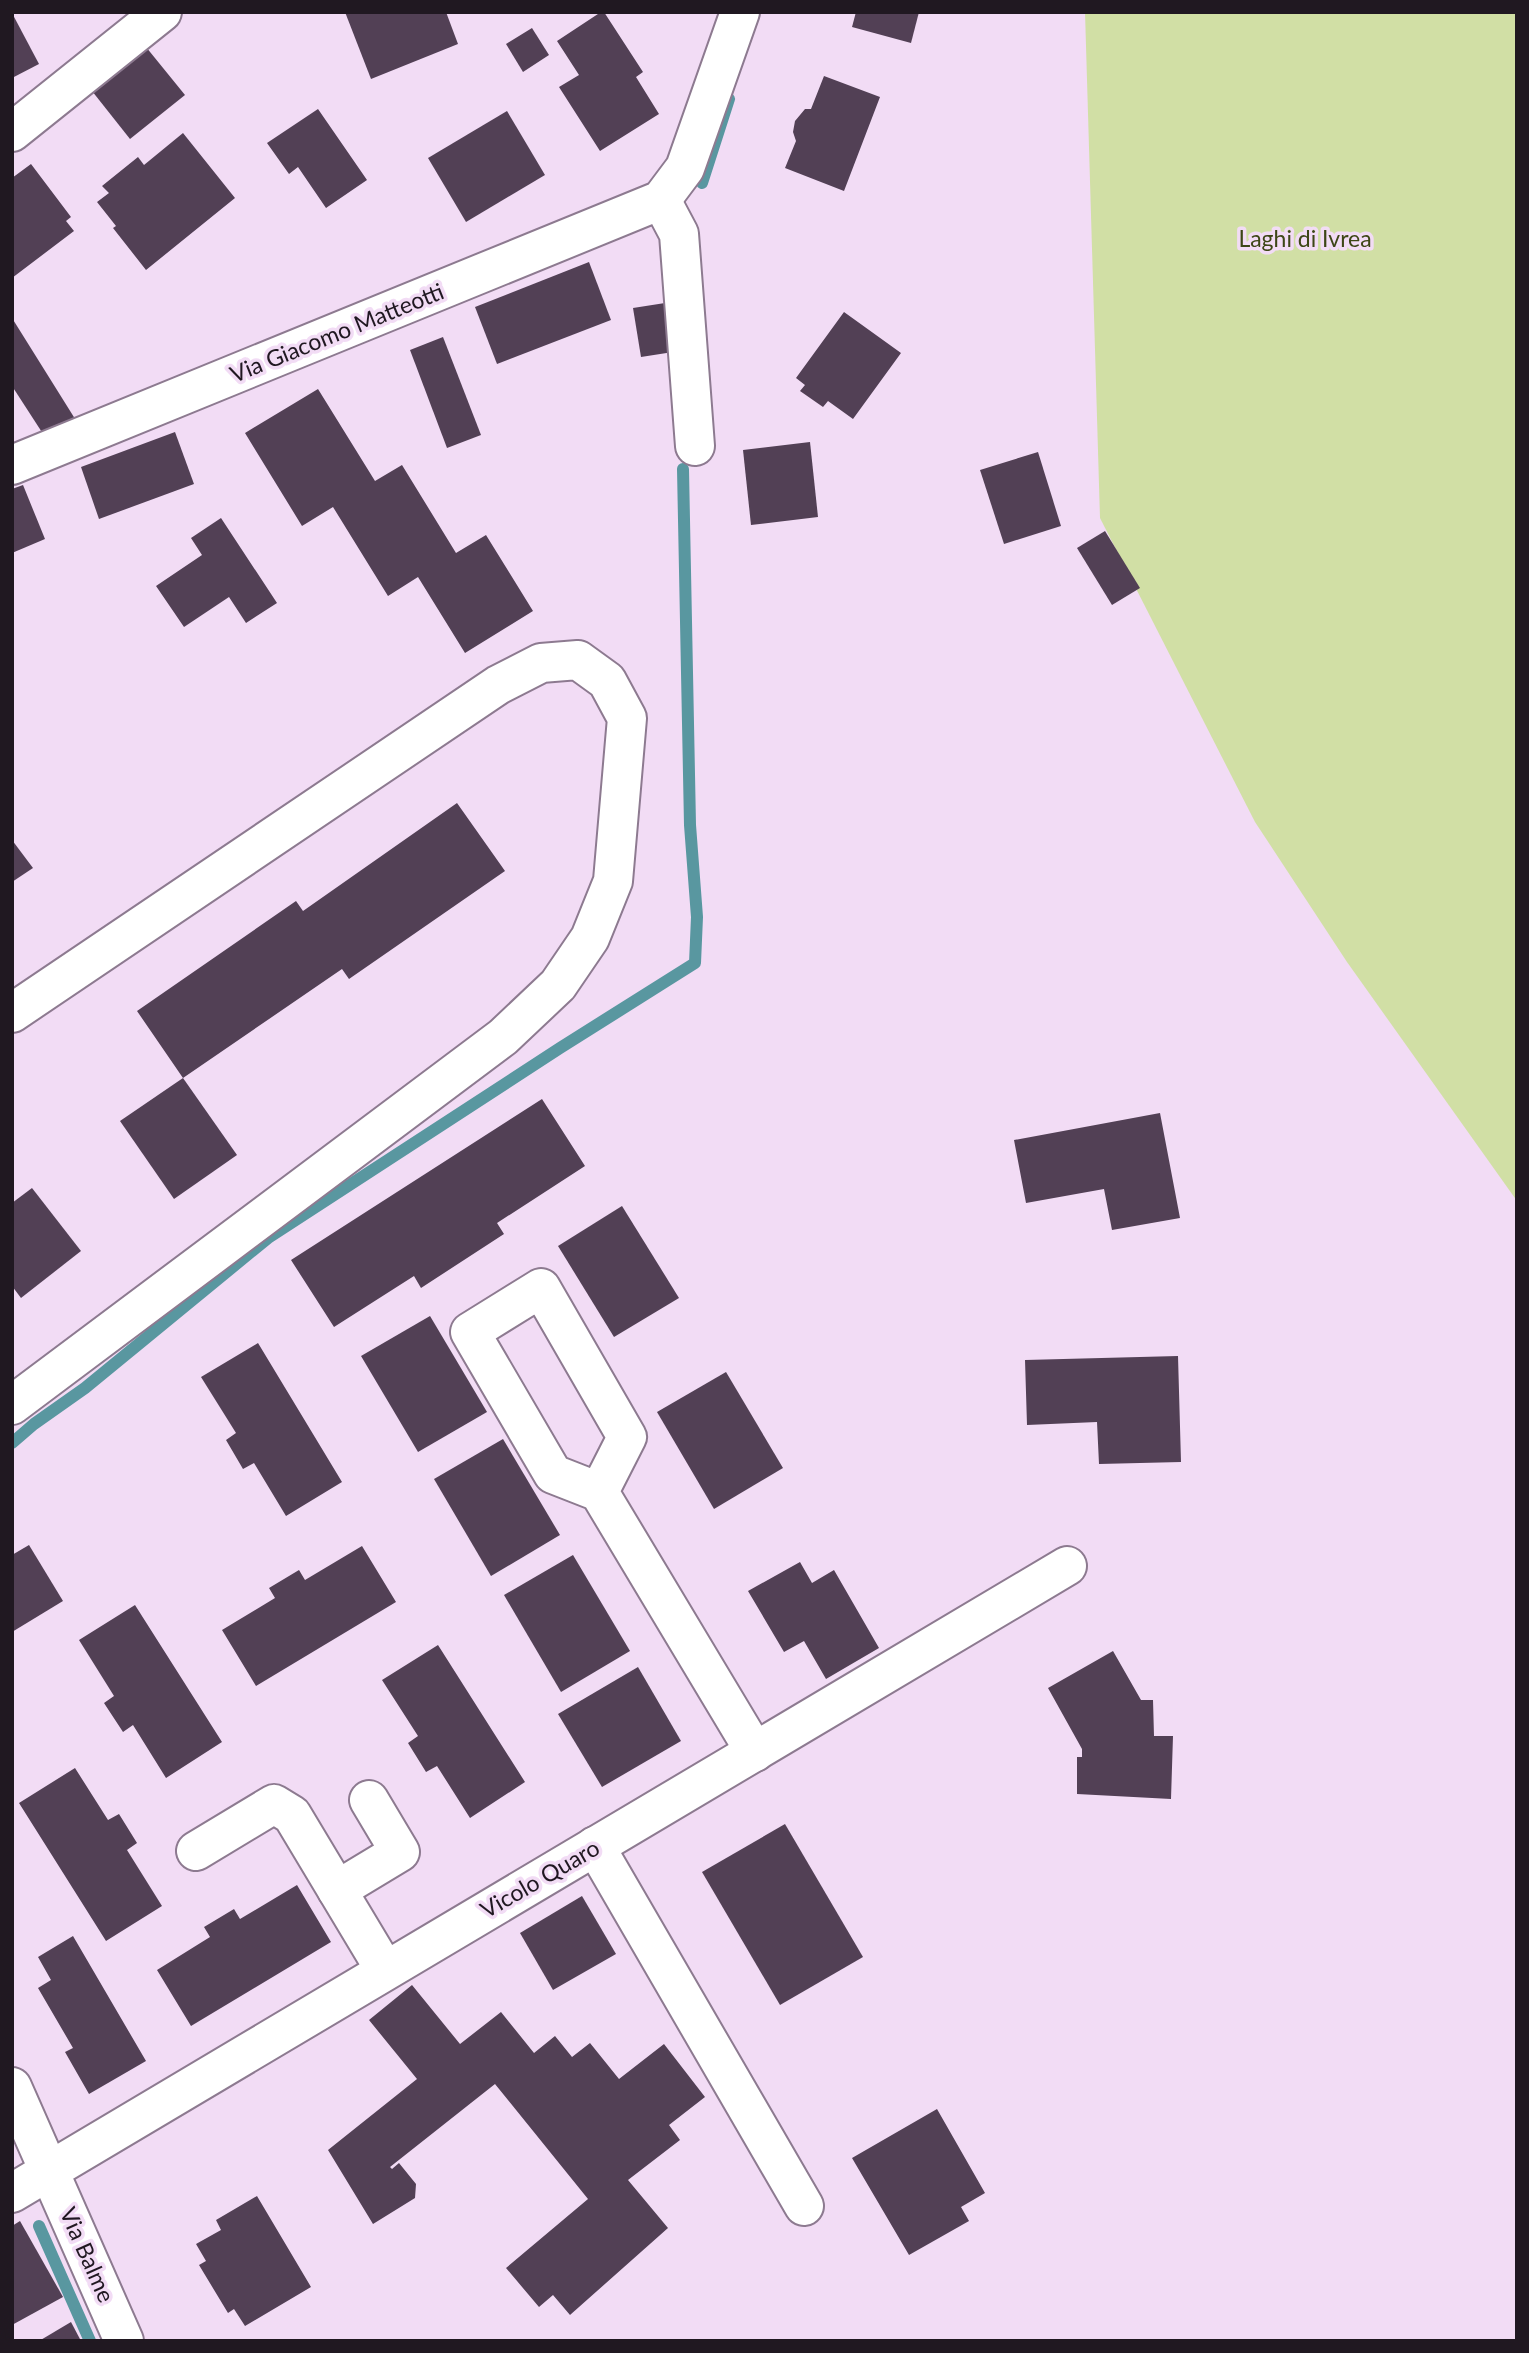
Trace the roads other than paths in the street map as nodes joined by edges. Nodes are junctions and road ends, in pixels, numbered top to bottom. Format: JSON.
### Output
{"nodes":[{"id":1,"x":162,"y":12,"type":"edge"},
{"id":2,"x":740,"y":12,"type":"edge"},
{"id":3,"x":12,"y":132,"type":"edge"},
{"id":4,"x":661,"y":200,"type":"junction"},
{"id":5,"x":695,"y":446,"type":"dead end"},
{"id":6,"x":12,"y":466,"type":"edge"},
{"id":7,"x":12,"y":1013,"type":"edge"},
{"id":8,"x":12,"y":1405,"type":"edge"},
{"id":9,"x":599,"y":1492,"type":"junction"},
{"id":10,"x":1067,"y":1566,"type":"dead end"},
{"id":11,"x":755,"y":1752,"type":"junction"},
{"id":12,"x":369,"y":1800,"type":"dead end"},
{"id":13,"x":595,"y":1846,"type":"junction"},
{"id":14,"x":196,"y":1851,"type":"dead end"},
{"id":15,"x":337,"y":1890,"type":"junction"},
{"id":16,"x":385,"y":1970,"type":"junction"},
{"id":17,"x":12,"y":2087,"type":"edge"},
{"id":18,"x":49,"y":2170,"type":"junction"},
{"id":19,"x":12,"y":2193,"type":"edge"},
{"id":20,"x":804,"y":2206,"type":"dead end"},
{"id":21,"x":124,"y":2341,"type":"edge"}],
"edges":[{"from":1,"to":3,"type":"street"},
{"from":2,"to":4,"type":"street"},
{"from":4,"to":5,"type":"street"},
{"from":4,"to":6,"type":"street","name":"Via Giacomo Matteotti"},
{"from":7,"to":8,"type":"street"},
{"from":9,"to":9,"type":"street"},
{"from":9,"to":11,"type":"street"},
{"from":10,"to":11,"type":"street","name":"Vicolo Quaro"},
{"from":11,"to":13,"type":"street","name":"Vicolo Quaro"},
{"from":12,"to":15,"type":"street"},
{"from":13,"to":16,"type":"street","name":"Vicolo Quaro"},
{"from":13,"to":20,"type":"street"},
{"from":14,"to":15,"type":"street"},
{"from":15,"to":16,"type":"street"},
{"from":16,"to":18,"type":"street","name":"Vicolo Quaro"},
{"from":17,"to":18,"type":"street","name":"Via Balme"},
{"from":18,"to":19,"type":"street","name":"Vicolo Quaro"},
{"from":18,"to":21,"type":"street","name":"Via Balme"}]}
